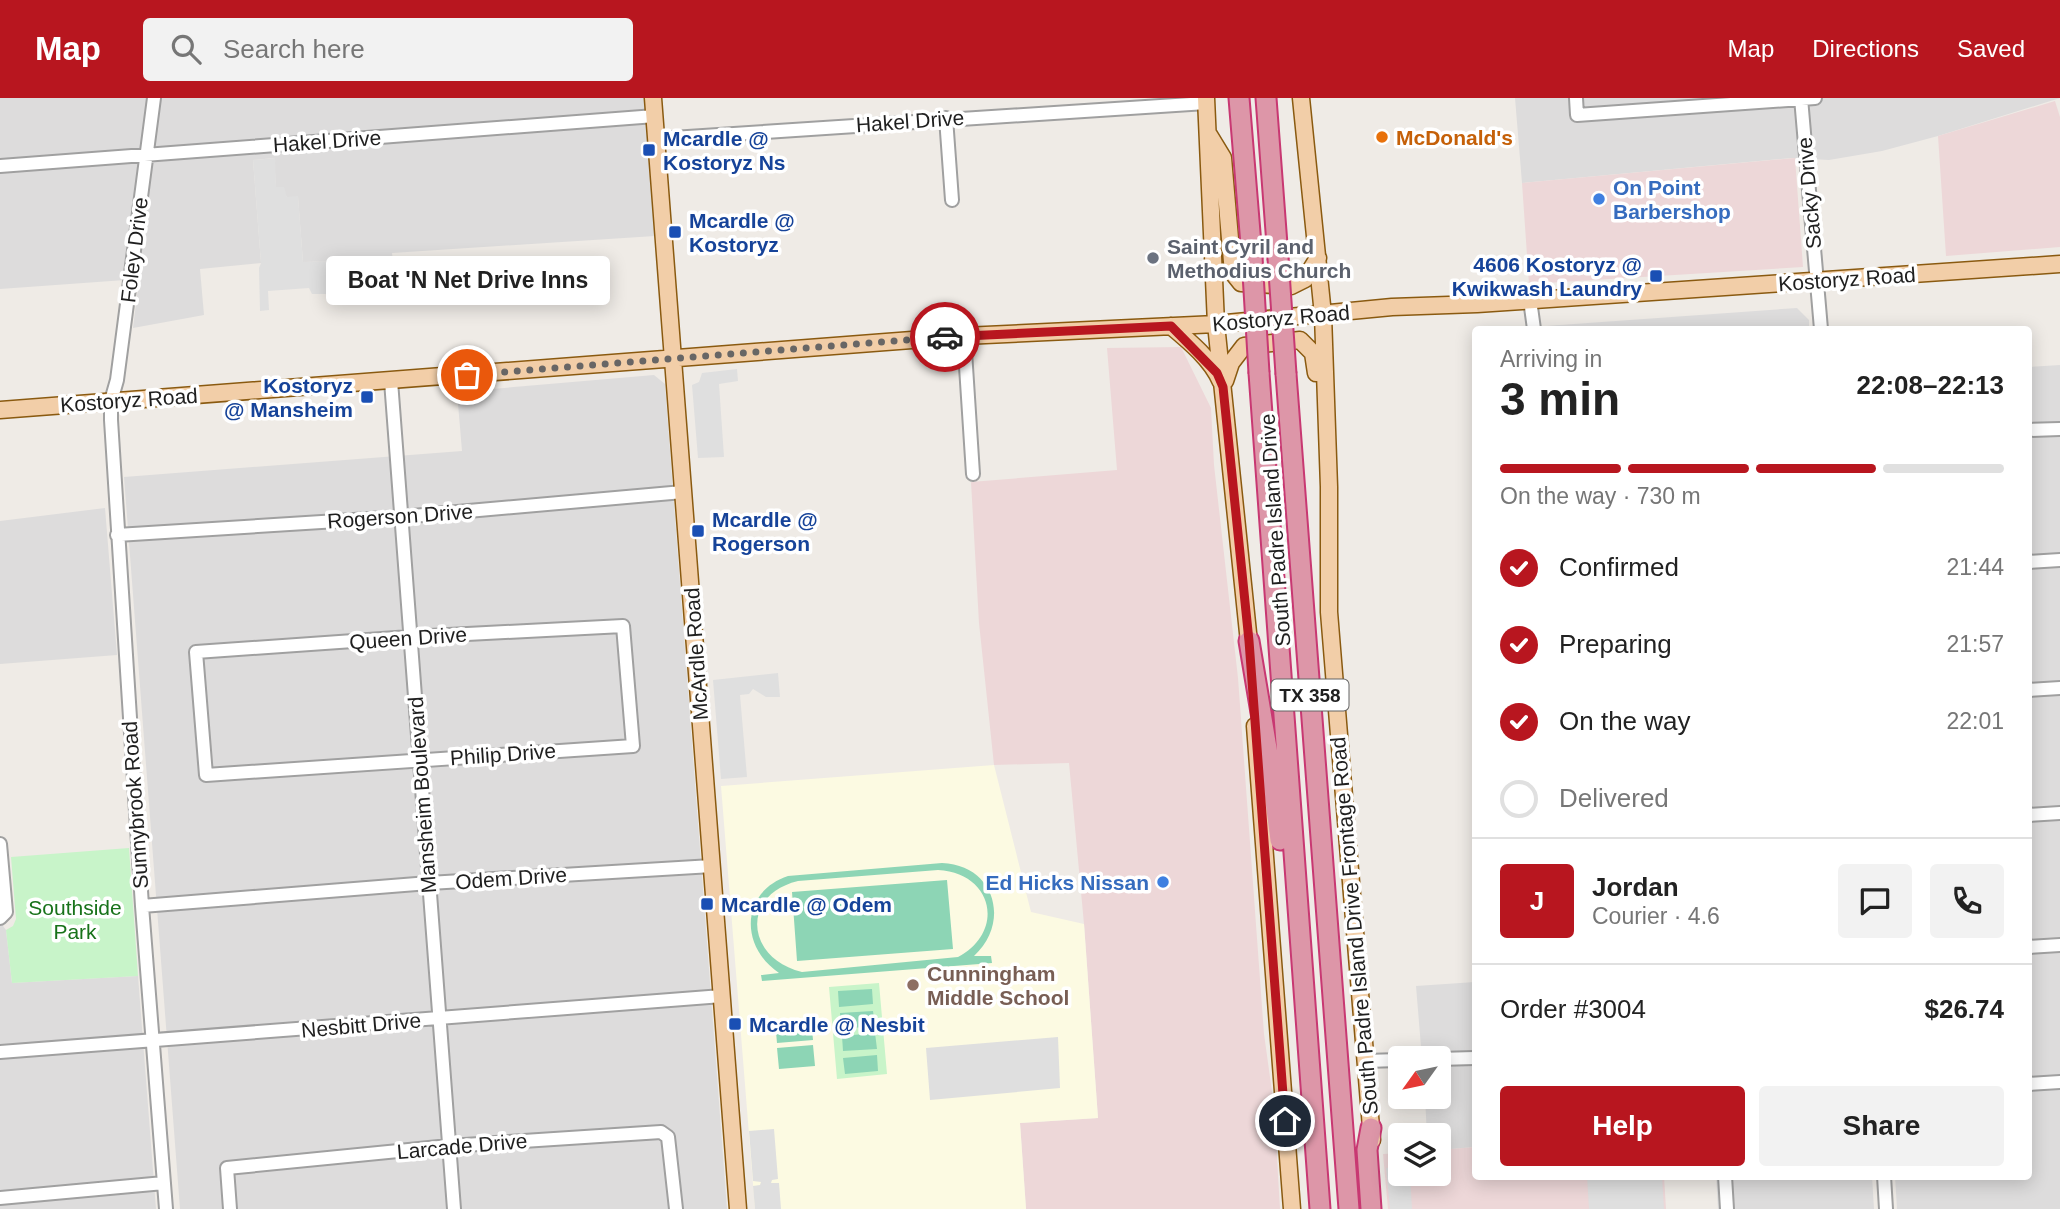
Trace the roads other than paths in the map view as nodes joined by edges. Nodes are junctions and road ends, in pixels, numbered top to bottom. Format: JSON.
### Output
{"nodes":[{"id":1,"x":154,"y":98,"type":"edge"},
{"id":2,"x":653,"y":98,"type":"edge"},
{"id":3,"x":1239,"y":98,"type":"edge"},
{"id":4,"x":1266,"y":98,"type":"edge"},
{"id":5,"x":1301,"y":98,"type":"edge"},
{"id":6,"x":1576,"y":98,"type":"edge"},
{"id":7,"x":1806,"y":98,"type":"edge"},
{"id":8,"x":1206,"y":100,"type":"edge"},
{"id":9,"x":655,"y":116,"type":"junction"},
{"id":10,"x":947,"y":118,"type":"junction"},
{"id":11,"x":1208,"y":133,"type":"junction"},
{"id":12,"x":657,"y":139,"type":"junction"},
{"id":13,"x":146,"y":154,"type":"junction"},
{"id":14,"x":0,"y":166,"type":"edge"},
{"id":15,"x":953,"y":200,"type":"dead end"},
{"id":16,"x":1318,"y":258,"type":"junction"},
{"id":17,"x":2060,"y":264,"type":"edge"},
{"id":18,"x":1816,"y":282,"type":"junction"},
{"id":19,"x":1530,"y":300,"type":"junction"},
{"id":20,"x":1323,"y":315,"type":"junction"},
{"id":21,"x":1216,"y":324,"type":"junction"},
{"id":22,"x":1171,"y":326,"type":"junction"},
{"id":23,"x":1534,"y":326,"type":"edge"},
{"id":24,"x":1821,"y":326,"type":"edge"},
{"id":25,"x":964,"y":336,"type":"junction"},
{"id":26,"x":673,"y":359,"type":"junction"},
{"id":27,"x":391,"y":381,"type":"junction"},
{"id":28,"x":1223,"y":387,"type":"junction"},
{"id":29,"x":111,"y":401,"type":"junction"},
{"id":30,"x":0,"y":410,"type":"edge"},
{"id":31,"x":2060,"y":429,"type":"edge"},
{"id":32,"x":2032,"y":430,"type":"edge"},
{"id":33,"x":972,"y":474,"type":"dead end"},
{"id":34,"x":1329,"y":487,"type":"junction"},
{"id":35,"x":684,"y":492,"type":"junction"},
{"id":36,"x":401,"y":517,"type":"junction"},
{"id":37,"x":117,"y":535,"type":"junction"},
{"id":38,"x":2060,"y":560,"type":"edge"},
{"id":39,"x":2032,"y":562,"type":"edge"},
{"id":40,"x":410,"y":637,"type":"junction"},
{"id":41,"x":1249,"y":641,"type":"junction"},
{"id":42,"x":628,"y":685,"type":"joint"},
{"id":43,"x":2060,"y":688,"type":"edge"},
{"id":44,"x":2032,"y":690,"type":"edge"},
{"id":45,"x":202,"y":714,"type":"joint"},
{"id":46,"x":419,"y":759,"type":"junction"},
{"id":47,"x":2060,"y":813,"type":"edge"},
{"id":48,"x":2032,"y":815,"type":"edge"},
{"id":49,"x":0,"y":844,"type":"edge"},
{"id":50,"x":2,"y":859,"type":"edge"},
{"id":51,"x":712,"y":866,"type":"junction"},
{"id":52,"x":429,"y":883,"type":"junction"},
{"id":53,"x":142,"y":906,"type":"junction"},
{"id":54,"x":0,"y":918,"type":"edge"},
{"id":55,"x":2060,"y":944,"type":"edge"},
{"id":56,"x":2032,"y":947,"type":"edge"},
{"id":57,"x":722,"y":996,"type":"junction"},
{"id":58,"x":439,"y":1019,"type":"junction"},
{"id":59,"x":153,"y":1042,"type":"junction"},
{"id":60,"x":1308,"y":1050,"type":"junction"},
{"id":61,"x":0,"y":1052,"type":"edge"},
{"id":62,"x":1472,"y":1058,"type":"edge"},
{"id":63,"x":1451,"y":1059,"type":"edge"},
{"id":64,"x":1388,"y":1060,"type":"edge"},
{"id":65,"x":1365,"y":1061,"type":"junction"},
{"id":66,"x":2060,"y":1082,"type":"edge"},
{"id":67,"x":2032,"y":1084,"type":"edge"},
{"id":68,"x":1371,"y":1128,"type":"junction"},
{"id":69,"x":449,"y":1146,"type":"junction"},
{"id":70,"x":1725,"y":1180,"type":"edge"},
{"id":71,"x":1884,"y":1180,"type":"edge"},
{"id":72,"x":164,"y":1184,"type":"junction"},
{"id":73,"x":0,"y":1198,"type":"edge"},
{"id":74,"x":676,"y":1207,"type":"edge"},
{"id":75,"x":166,"y":1209,"type":"edge"},
{"id":76,"x":230,"y":1209,"type":"edge"},
{"id":77,"x":454,"y":1209,"type":"edge"},
{"id":78,"x":738,"y":1209,"type":"edge"},
{"id":79,"x":1292,"y":1209,"type":"edge"},
{"id":80,"x":1321,"y":1209,"type":"edge"},
{"id":81,"x":1349,"y":1209,"type":"edge"},
{"id":82,"x":1371,"y":1209,"type":"edge"},
{"id":83,"x":1378,"y":1209,"type":"edge"},
{"id":84,"x":1727,"y":1209,"type":"edge"},
{"id":85,"x":1886,"y":1209,"type":"edge"}],
"edges":[{"from":1,"to":13,"type":"street","name":"Foley Drive"},
{"from":2,"to":9,"type":"main road","name":"McArdle Road"},
{"from":3,"to":60,"type":"highway","name":"South Padre Island Drive","number":"TX 358","bridge":true},
{"from":4,"to":81,"type":"highway","name":"South Padre Island Drive","number":"TX 358","bridge":true},
{"from":5,"to":16,"type":"main road","name":"South Padre Island Drive Frontage Road"},
{"from":6,"to":7,"type":"street"},
{"from":7,"to":18,"type":"street","name":"Sacky Drive"},
{"from":8,"to":10,"type":"street","name":"Hakel Drive"},
{"from":8,"to":11,"type":"main road"},
{"from":9,"to":12,"type":"main road","name":"McArdle Road"},
{"from":9,"to":13,"type":"street","name":"Hakel Drive"},
{"from":10,"to":12,"type":"street","name":"Hakel Drive"},
{"from":10,"to":15,"type":"street"},
{"from":11,"to":16,"type":"main road"},
{"from":11,"to":21,"type":"main road"},
{"from":12,"to":26,"type":"main road","name":"McArdle Road"},
{"from":13,"to":14,"type":"street","name":"Hakel Drive"},
{"from":13,"to":29,"type":"street","name":"Foley Drive"},
{"from":16,"to":20,"type":"main road","name":"South Padre Island Drive Frontage Road"},
{"from":17,"to":18,"type":"main road","name":"Kostoryz Road"},
{"from":18,"to":19,"type":"main road","name":"Kostoryz Road"},
{"from":18,"to":24,"type":"street","name":"Sacky Drive"},
{"from":19,"to":20,"type":"main road","name":"Kostoryz Road"},
{"from":19,"to":23,"type":"street"},
{"from":20,"to":21,"type":"main road","name":"Kostoryz Road"},
{"from":20,"to":34,"type":"main road","name":"South Padre Island Drive Frontage Road"},
{"from":21,"to":22,"type":"main road","name":"Kostoryz Road"},
{"from":21,"to":28,"type":"main road"},
{"from":22,"to":25,"type":"main road","name":"Kostoryz Road"},
{"from":22,"to":28,"type":"main road"},
{"from":25,"to":26,"type":"main road","name":"Kostoryz Road"},
{"from":25,"to":33,"type":"street"},
{"from":26,"to":27,"type":"main road","name":"Kostoryz Road"},
{"from":26,"to":35,"type":"main road","name":"McArdle Road"},
{"from":27,"to":29,"type":"main road","name":"Kostoryz Road"},
{"from":27,"to":36,"type":"street","name":"Mansheim Boulevard"},
{"from":28,"to":34,"type":"main road"},
{"from":28,"to":41,"type":"main road"},
{"from":29,"to":30,"type":"main road","name":"Kostoryz Road"},
{"from":29,"to":37,"type":"street","name":"Sunnybrook Road"},
{"from":31,"to":32,"type":"street"},
{"from":34,"to":65,"type":"main road","name":"South Padre Island Drive Frontage Road"},
{"from":35,"to":36,"type":"street","name":"Rogerson Drive"},
{"from":35,"to":51,"type":"main road","name":"McArdle Road"},
{"from":36,"to":37,"type":"street","name":"Rogerson Drive"},
{"from":36,"to":40,"type":"street","name":"Mansheim Boulevard"},
{"from":37,"to":53,"type":"street","name":"Sunnybrook Road"},
{"from":38,"to":39,"type":"street"},
{"from":40,"to":42,"type":"street","name":"Queen Drive"},
{"from":40,"to":45,"type":"street","name":"Queen Drive"},
{"from":40,"to":46,"type":"street","name":"Mansheim Boulevard"},
{"from":41,"to":60,"type":"highway"},
{"from":41,"to":79,"type":"main road"},
{"from":42,"to":46,"type":"street","name":"Philip Drive"},
{"from":43,"to":44,"type":"street"},
{"from":45,"to":46,"type":"street","name":"Philip Drive"},
{"from":46,"to":52,"type":"street","name":"Mansheim Boulevard"},
{"from":47,"to":48,"type":"street"},
{"from":49,"to":50,"type":"street"},
{"from":50,"to":54,"type":"street"},
{"from":51,"to":52,"type":"street","name":"Odem Drive"},
{"from":51,"to":57,"type":"main road","name":"McArdle Road"},
{"from":52,"to":53,"type":"street","name":"Odem Drive"},
{"from":52,"to":58,"type":"street","name":"Mansheim Boulevard"},
{"from":53,"to":59,"type":"street","name":"Sunnybrook Road"},
{"from":55,"to":56,"type":"street"},
{"from":57,"to":58,"type":"street","name":"Nesbitt Drive"},
{"from":57,"to":78,"type":"main road","name":"McArdle Road"},
{"from":58,"to":59,"type":"street","name":"Nesbitt Drive"},
{"from":58,"to":69,"type":"street","name":"Mansheim Boulevard"},
{"from":59,"to":61,"type":"street","name":"Nesbitt Drive"},
{"from":59,"to":72,"type":"street","name":"Sunnybrook Road"},
{"from":60,"to":80,"type":"highway","name":"South Padre Island Drive","number":"TX 358"},
{"from":62,"to":63,"type":"street"},
{"from":64,"to":65,"type":"street"},
{"from":65,"to":68,"type":"main road","name":"South Padre Island Drive Frontage Road"},
{"from":66,"to":67,"type":"street"},
{"from":68,"to":82,"type":"highway"},
{"from":68,"to":83,"type":"main road","name":"South Padre Island Drive Frontage Road"},
{"from":69,"to":74,"type":"street","name":"Larcade Drive"},
{"from":69,"to":76,"type":"street","name":"Larcade Drive"},
{"from":69,"to":77,"type":"street","name":"Mansheim Boulevard"},
{"from":70,"to":84,"type":"street"},
{"from":71,"to":85,"type":"street"},
{"from":72,"to":73,"type":"street"},
{"from":72,"to":75,"type":"street","name":"Sunnybrook Road"}]}
